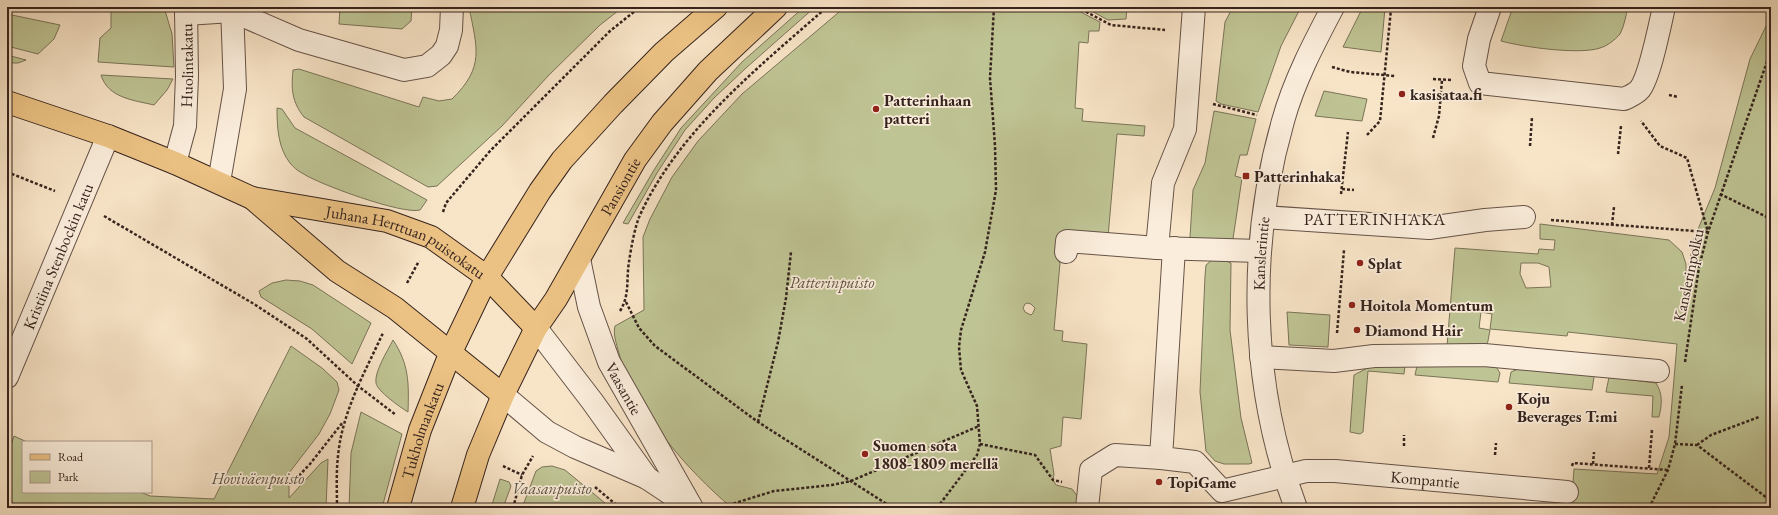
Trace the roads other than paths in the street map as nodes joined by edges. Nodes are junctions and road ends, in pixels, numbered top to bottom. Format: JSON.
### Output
{"nodes":[{"id":1,"x":452,"y":7,"type":"edge"},
{"id":2,"x":716,"y":7,"type":"edge"},
{"id":3,"x":776,"y":7,"type":"edge"},
{"id":4,"x":1194,"y":7,"type":"edge"},
{"id":5,"x":1333,"y":7,"type":"edge"},
{"id":6,"x":1490,"y":7,"type":"edge"},
{"id":7,"x":1664,"y":7,"type":"edge"},
{"id":8,"x":235,"y":8,"type":"edge"},
{"id":9,"x":186,"y":10,"type":"edge"},
{"id":10,"x":7,"y":102,"type":"edge"},
{"id":11,"x":108,"y":136,"type":"junction"},
{"id":12,"x":175,"y":163,"type":"junction"},
{"id":13,"x":219,"y":182,"type":"junction"},
{"id":14,"x":252,"y":198,"type":"junction"},
{"id":15,"x":1264,"y":217,"type":"junction"},
{"id":16,"x":1524,"y":217,"type":"road end"},
{"id":17,"x":1165,"y":248,"type":"junction"},
{"id":18,"x":1260,"y":251,"type":"junction"},
{"id":19,"x":1066,"y":252,"type":"dead end"},
{"id":20,"x":579,"y":259,"type":"junction"},
{"id":21,"x":487,"y":277,"type":"junction"},
{"id":22,"x":536,"y":328,"type":"junction"},
{"id":23,"x":450,"y":354,"type":"junction"},
{"id":24,"x":1261,"y":357,"type":"junction"},
{"id":25,"x":1658,"y":371,"type":"dead end"},
{"id":26,"x":7,"y":377,"type":"edge"},
{"id":27,"x":503,"y":395,"type":"junction"},
{"id":28,"x":1161,"y":458,"type":"junction"},
{"id":29,"x":1284,"y":476,"type":"junction"},
{"id":30,"x":647,"y":478,"type":"junction"},
{"id":31,"x":1567,"y":492,"type":"dead end"},
{"id":32,"x":398,"y":508,"type":"edge"},
{"id":33,"x":462,"y":508,"type":"edge"},
{"id":34,"x":692,"y":508,"type":"edge"},
{"id":35,"x":1087,"y":508,"type":"edge"},
{"id":36,"x":1296,"y":508,"type":"edge"}],
"edges":[{"from":1,"to":8,"type":"street"},
{"from":2,"to":21,"type":"main road"},
{"from":3,"to":20,"type":"main road","name":"Pansiontie"},
{"from":4,"to":17,"type":"street"},
{"from":5,"to":15,"type":"street","name":"Kanslerintie"},
{"from":6,"to":7,"type":"street"},
{"from":8,"to":9,"type":"street","name":"Huolintakatu"},
{"from":8,"to":13,"type":"street"},
{"from":9,"to":12,"type":"street","name":"Huolintakatu"},
{"from":10,"to":11,"type":"main road","name":"Juhana Herttuan puistokatu"},
{"from":11,"to":12,"type":"main road","name":"Juhana Herttuan puistokatu"},
{"from":11,"to":26,"type":"street","name":"Kristiina Stenbockin katu"},
{"from":12,"to":13,"type":"main road","name":"Juhana Herttuan puistokatu"},
{"from":13,"to":14,"type":"main road","name":"Juhana Herttuan puistokatu"},
{"from":14,"to":21,"type":"main road","name":"Juhana Herttuan puistokatu"},
{"from":14,"to":23,"type":"main road","name":"Juhana Herttuan puistokatu"},
{"from":15,"to":16,"type":"street"},
{"from":15,"to":18,"type":"street","name":"Kanslerintie"},
{"from":17,"to":18,"type":"street"},
{"from":17,"to":19,"type":"street"},
{"from":17,"to":28,"type":"street"},
{"from":18,"to":24,"type":"street","name":"Kanslerintie"},
{"from":20,"to":22,"type":"main road","name":"Pansiontie"},
{"from":20,"to":34,"type":"street","name":"Vaasantie"},
{"from":21,"to":22,"type":"main road","name":"Juhana Herttuan puistokatu"},
{"from":21,"to":23,"type":"main road"},
{"from":22,"to":27,"type":"main road","name":"Pansiontie"},
{"from":22,"to":30,"type":"street","name":"Vaasantie"},
{"from":23,"to":27,"type":"main road","name":"Juhana Herttuan puistokatu"},
{"from":23,"to":32,"type":"main road","name":"Tukholmankatu"},
{"from":24,"to":25,"type":"street"},
{"from":24,"to":29,"type":"street","name":"Kanslerintie"},
{"from":27,"to":30,"type":"street","name":"Vaasantie"},
{"from":27,"to":33,"type":"main road"},
{"from":28,"to":29,"type":"street","name":"Kompantie"},
{"from":28,"to":35,"type":"street"},
{"from":29,"to":31,"type":"street","name":"Kompantie"},
{"from":29,"to":36,"type":"street","name":"Kanslerintie"},
{"from":30,"to":34,"type":"street","name":"Vaasantie"}]}
